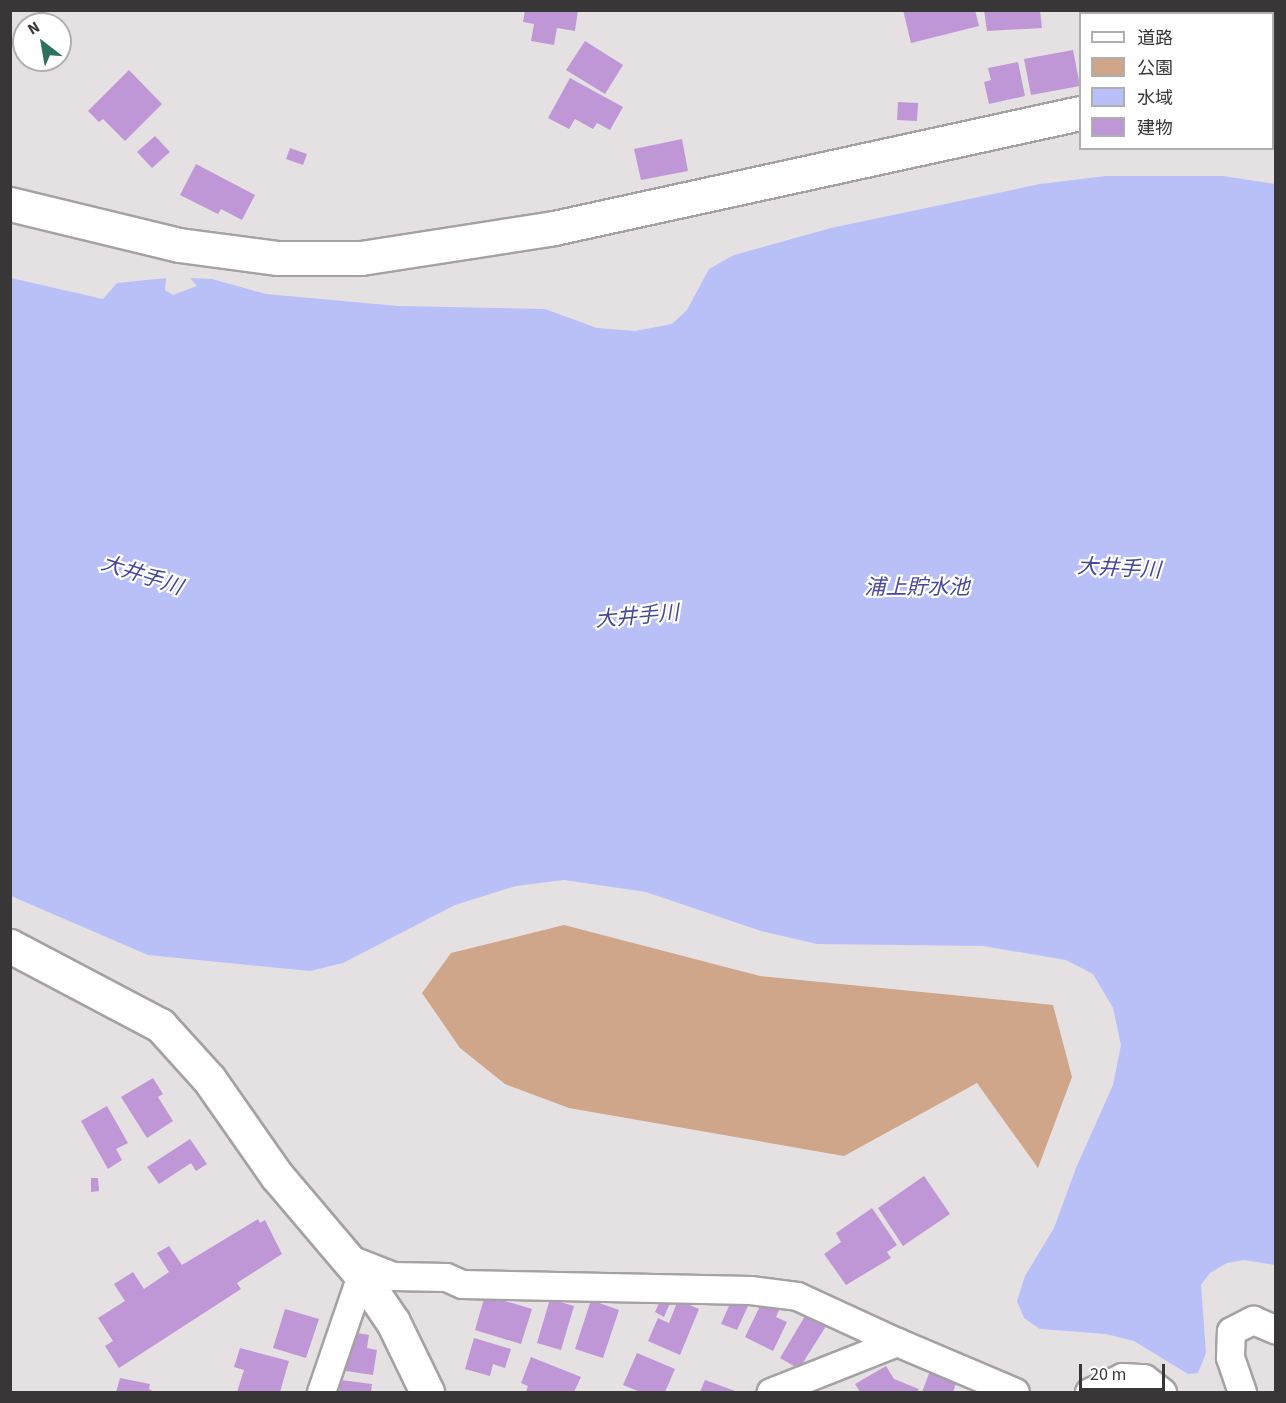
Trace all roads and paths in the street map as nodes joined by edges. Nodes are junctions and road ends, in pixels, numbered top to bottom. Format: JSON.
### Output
{"nodes":[{"id":1,"x":1079,"y":113,"type":"edge"},
{"id":2,"x":10,"y":204,"type":"edge"},
{"id":3,"x":10,"y":946,"type":"edge"},
{"id":4,"x":354,"y":1267,"type":"junction"},
{"id":5,"x":1275,"y":1330,"type":"edge"},
{"id":6,"x":897,"y":1342,"type":"junction"},
{"id":7,"x":973,"y":1385,"type":"edge"},
{"id":8,"x":321,"y":1392,"type":"edge"},
{"id":9,"x":427,"y":1392,"type":"edge"},
{"id":10,"x":771,"y":1392,"type":"edge"},
{"id":11,"x":1015,"y":1392,"type":"edge"},
{"id":12,"x":1089,"y":1392,"type":"edge"},
{"id":13,"x":1162,"y":1392,"type":"edge"},
{"id":14,"x":1242,"y":1392,"type":"edge"}],
"edges":[{"from":1,"to":2,"type":"street"},
{"from":3,"to":4,"type":"street"},
{"from":4,"to":6,"type":"street"},
{"from":4,"to":8,"type":"street"},
{"from":4,"to":9,"type":"street"},
{"from":5,"to":14,"type":"street"},
{"from":6,"to":7,"type":"street"},
{"from":6,"to":10,"type":"street"},
{"from":7,"to":11,"type":"street"},
{"from":12,"to":13,"type":"street"}]}
